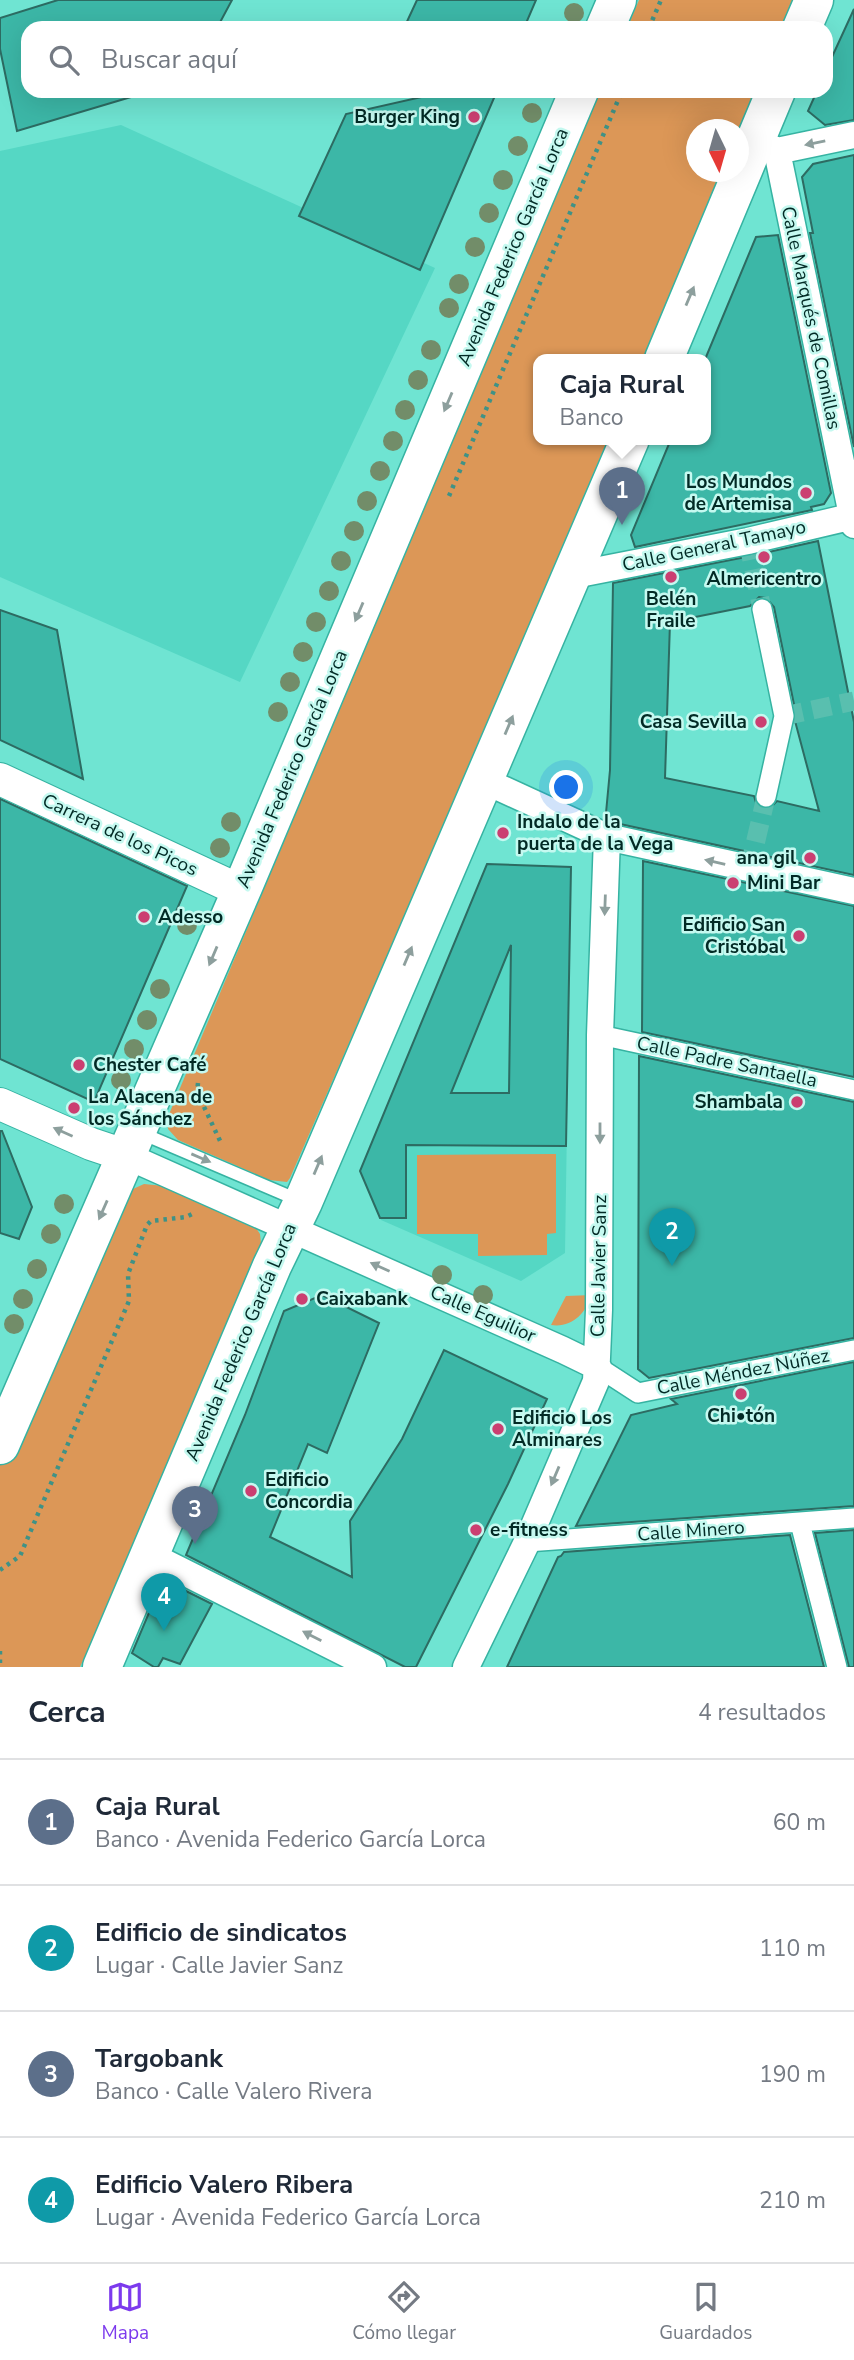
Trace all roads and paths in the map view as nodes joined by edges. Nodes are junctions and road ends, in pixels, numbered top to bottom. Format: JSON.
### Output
{"nodes":[{"id":1,"x":617,"y":0,"type":"edge"},
{"id":2,"x":661,"y":0,"type":"edge"},
{"id":3,"x":814,"y":0,"type":"edge"},
{"id":4,"x":609,"y":21,"type":"edge"},
{"id":5,"x":652,"y":21,"type":"edge"},
{"id":6,"x":805,"y":21,"type":"edge"},
{"id":7,"x":576,"y":98,"type":"edge"},
{"id":8,"x":619,"y":98,"type":"edge"},
{"id":9,"x":775,"y":98,"type":"edge"},
{"id":10,"x":854,"y":135,"type":"edge"},
{"id":11,"x":766,"y":145,"type":"junction"},
{"id":12,"x":666,"y":354,"type":"edge"},
{"id":13,"x":628,"y":445,"type":"edge"},
{"id":14,"x":444,"y":506,"type":"dead end"},
{"id":15,"x":854,"y":519,"type":"edge"},
{"id":16,"x":574,"y":575,"type":"junction"},
{"id":17,"x":762,"y":609,"type":"tunnel mouth"},
{"id":18,"x":0,"y":779,"type":"edge"},
{"id":19,"x":485,"y":781,"type":"junction"},
{"id":20,"x":766,"y":797,"type":"tunnel mouth"},
{"id":21,"x":607,"y":837,"type":"junction"},
{"id":22,"x":241,"y":891,"type":"junction"},
{"id":23,"x":854,"y":891,"type":"edge"},
{"id":24,"x":600,"y":1035,"type":"junction"},
{"id":25,"x":854,"y":1090,"type":"edge"},
{"id":26,"x":0,"y":1104,"type":"edge"},
{"id":27,"x":204,"y":1107,"type":"dead end"},
{"id":28,"x":222,"y":1143,"type":"dead end"},
{"id":29,"x":132,"y":1144,"type":"junction"},
{"id":30,"x":297,"y":1215,"type":"junction"},
{"id":31,"x":174,"y":1219,"type":"dead end"},
{"id":32,"x":599,"y":1310,"type":"junction"},
{"id":33,"x":563,"y":1350,"type":"junction"},
{"id":34,"x":854,"y":1350,"type":"edge"},
{"id":35,"x":597,"y":1367,"type":"junction"},
{"id":36,"x":0,"y":1445,"type":"edge"},
{"id":37,"x":854,"y":1518,"type":"edge"},
{"id":38,"x":800,"y":1523,"type":"junction"},
{"id":39,"x":527,"y":1542,"type":"junction"},
{"id":40,"x":150,"y":1555,"type":"junction"},
{"id":41,"x":0,"y":1570,"type":"edge"},
{"id":42,"x":0,"y":1651,"type":"edge"},
{"id":43,"x":0,"y":1664,"type":"edge"},
{"id":44,"x":102,"y":1667,"type":"edge"},
{"id":45,"x":373,"y":1667,"type":"edge"},
{"id":46,"x":466,"y":1667,"type":"edge"},
{"id":47,"x":837,"y":1667,"type":"edge"}],
"edges":[{"from":1,"to":4,"type":"main road"},
{"from":2,"to":5,"type":"path"},
{"from":3,"to":6,"type":"main road"},
{"from":7,"to":22,"type":"main road","name":"Avenida Federico García Lorca","one_way":true},
{"from":8,"to":14,"type":"path"},
{"from":9,"to":11,"type":"main road"},
{"from":10,"to":11,"type":"street","one_way":true},
{"from":12,"to":11,"type":"main road","one_way":true},
{"from":11,"to":15,"type":"street","name":"Calle Marqués de Comillas"},
{"from":13,"to":16,"type":"main road","name":"Avenida Federico García Lorca"},
{"from":15,"to":16,"type":"street","name":"Calle General Tamayo"},
{"from":19,"to":16,"type":"main road","name":"Avenida Federico García Lorca","one_way":true},
{"from":17,"to":20,"type":"street"},
{"from":18,"to":22,"type":"street","name":"Carrera de los Picos"},
{"from":19,"to":21,"type":"street"},
{"from":30,"to":19,"type":"main road","name":"Avenida Federico García Lorca","one_way":true},
{"from":23,"to":21,"type":"street","one_way":true},
{"from":21,"to":24,"type":"street","name":"Calle Javier Sanz","one_way":true},
{"from":22,"to":29,"type":"main road","name":"Avenida Federico García Lorca","one_way":true},
{"from":24,"to":25,"type":"street","name":"Calle Padre Santaella"},
{"from":24,"to":32,"type":"street","name":"Calle Javier Sanz","one_way":true},
{"from":29,"to":26,"type":"street","one_way":true},
{"from":27,"to":28,"type":"path"},
{"from":29,"to":30,"type":"street","name":"Calle Eguilior"},
{"from":29,"to":36,"type":"main road","name":"Avenida Federico García Lorca","one_way":true},
{"from":33,"to":30,"type":"street","name":"Calle Eguilior","one_way":true},
{"from":30,"to":40,"type":"main road","name":"Avenida Federico García Lorca"},
{"from":31,"to":41,"type":"path"},
{"from":32,"to":33,"type":"street"},
{"from":32,"to":35,"type":"street","name":"Calle Javier Sanz"},
{"from":33,"to":35,"type":"street","name":"Calle Eguilior"},
{"from":34,"to":35,"type":"street","name":"Calle Méndez Núñez"},
{"from":35,"to":39,"type":"street","name":"Calle Javier Sanz","one_way":true},
{"from":37,"to":38,"type":"street","name":"Calle Minero"},
{"from":38,"to":39,"type":"street","name":"Calle Minero"},
{"from":38,"to":47,"type":"street"},
{"from":39,"to":46,"type":"street","name":"Calle Javier Sanz"},
{"from":40,"to":44,"type":"main road","name":"Avenida Federico García Lorca"},
{"from":45,"to":40,"type":"street","one_way":true},
{"from":42,"to":43,"type":"path"}]}
